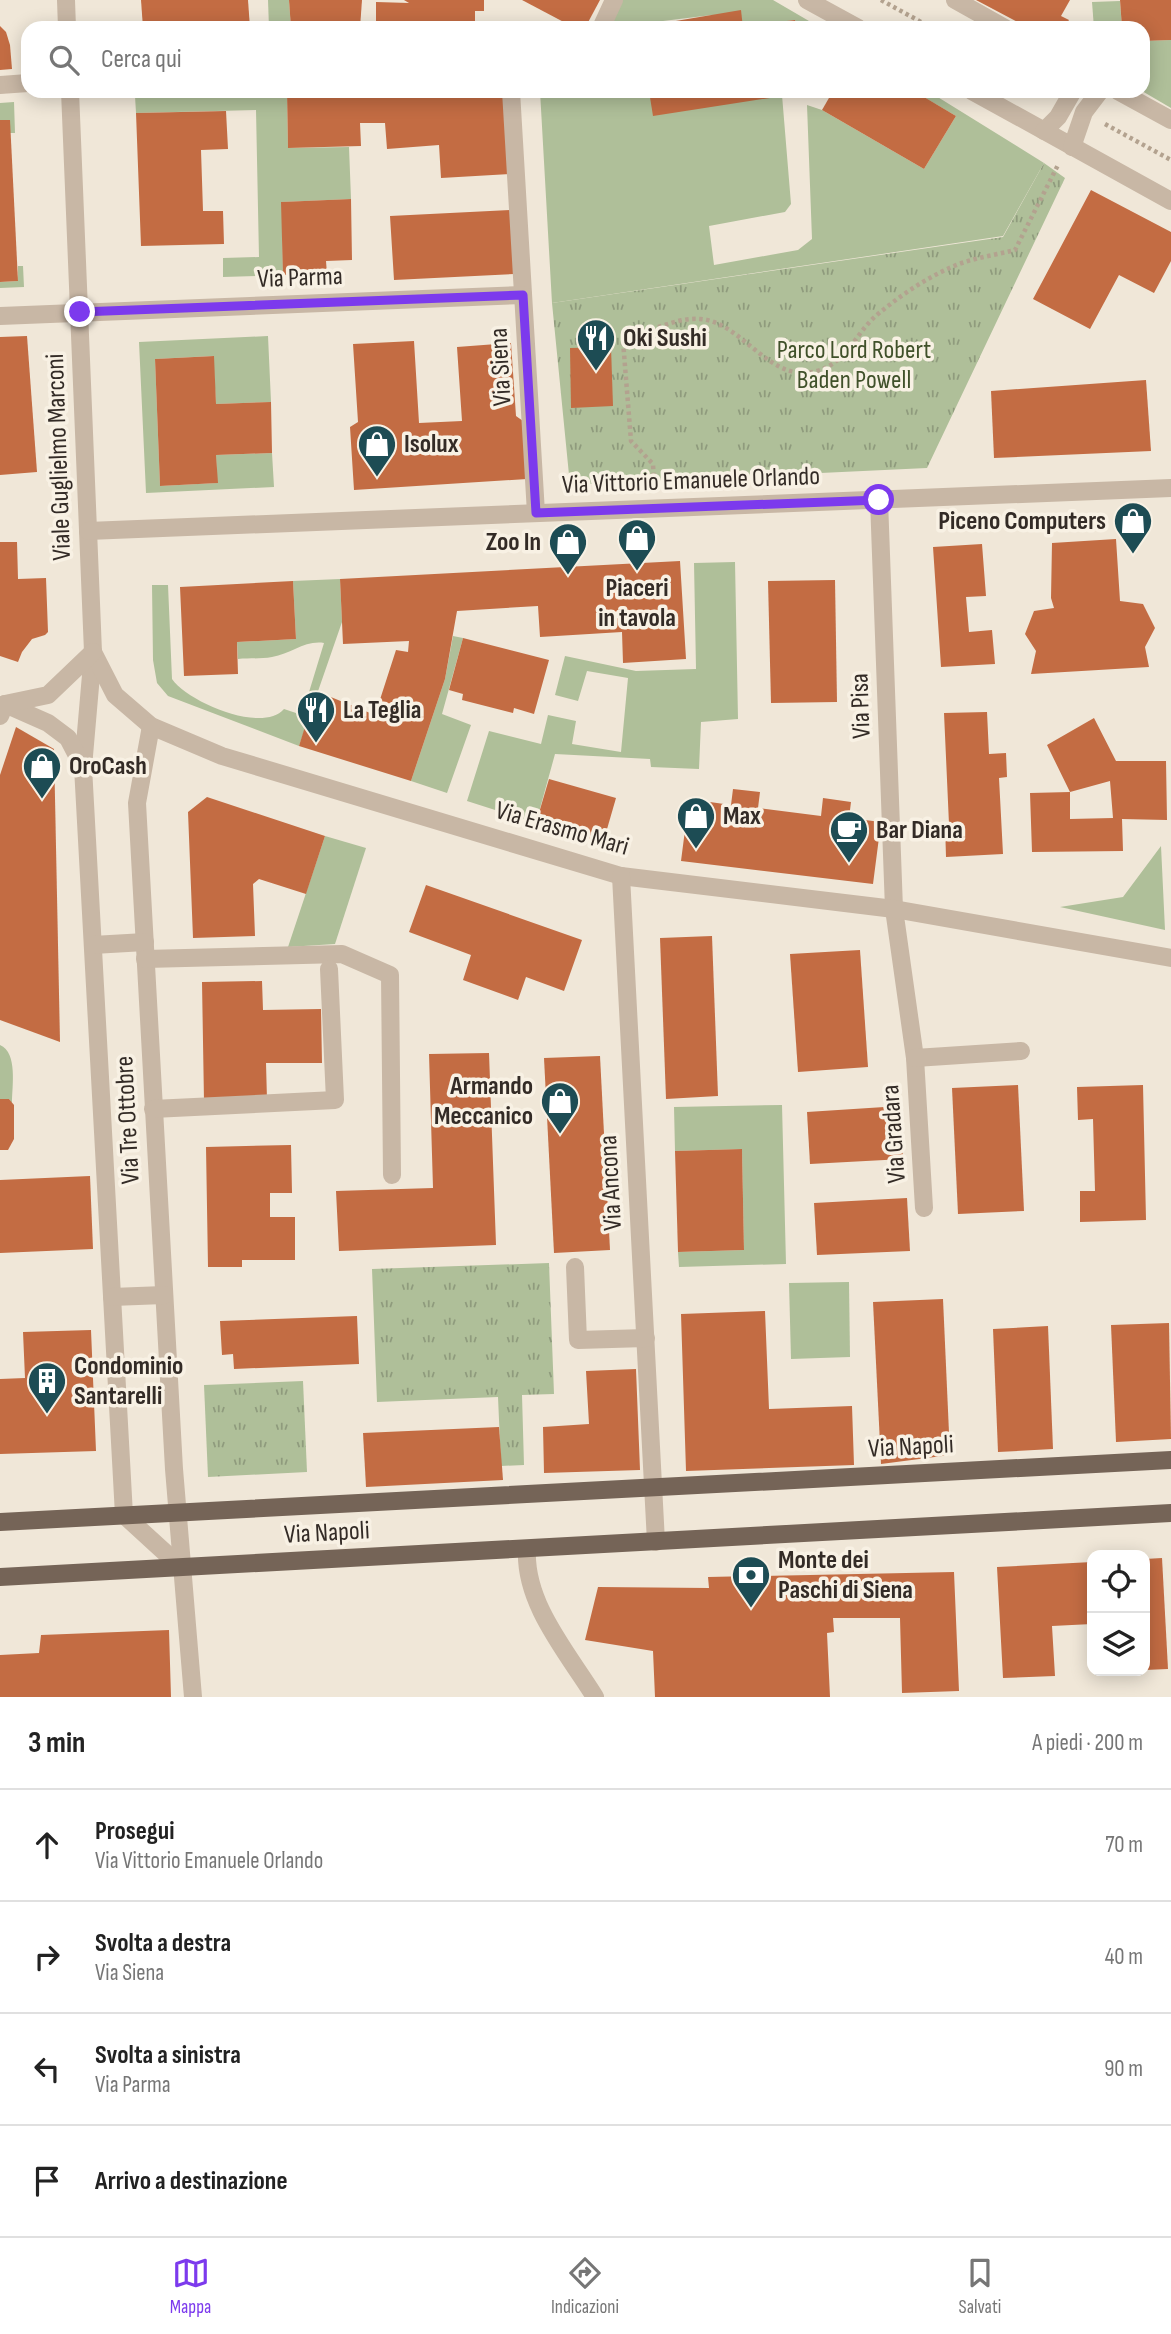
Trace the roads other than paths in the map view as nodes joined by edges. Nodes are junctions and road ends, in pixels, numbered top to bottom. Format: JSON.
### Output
{"nodes":[{"id":1,"x":66,"y":0,"type":"edge"},
{"id":2,"x":614,"y":0,"type":"edge"},
{"id":3,"x":807,"y":0,"type":"edge"},
{"id":4,"x":954,"y":0,"type":"edge"},
{"id":5,"x":68,"y":21,"type":"edge"},
{"id":6,"x":604,"y":21,"type":"edge"},
{"id":7,"x":845,"y":21,"type":"edge"},
{"id":8,"x":992,"y":21,"type":"edge"},
{"id":9,"x":21,"y":84,"type":"edge"},
{"id":10,"x":0,"y":85,"type":"edge"},
{"id":11,"x":70,"y":98,"type":"edge"},
{"id":12,"x":510,"y":98,"type":"edge"},
{"id":13,"x":985,"y":98,"type":"edge"},
{"id":14,"x":1069,"y":98,"type":"edge"},
{"id":15,"x":1095,"y":98,"type":"edge"},
{"id":16,"x":1131,"y":98,"type":"edge"},
{"id":17,"x":1171,"y":120,"type":"edge"},
{"id":18,"x":1044,"y":131,"type":"junction"},
{"id":19,"x":1070,"y":145,"type":"junction"},
{"id":20,"x":1171,"y":201,"type":"edge"},
{"id":21,"x":523,"y":295,"type":"junction"},
{"id":22,"x":80,"y":312,"type":"junction"},
{"id":23,"x":0,"y":316,"type":"edge"},
{"id":24,"x":1171,"y":488,"type":"edge"},
{"id":25,"x":879,"y":500,"type":"junction"},
{"id":26,"x":536,"y":513,"type":"junction"},
{"id":27,"x":88,"y":531,"type":"junction"},
{"id":28,"x":93,"y":652,"type":"junction"},
{"id":29,"x":2,"y":708,"type":"edge"},
{"id":30,"x":151,"y":726,"type":"junction"},
{"id":31,"x":83,"y":767,"type":"junction"},
{"id":32,"x":621,"y":876,"type":"junction"},
{"id":33,"x":894,"y":909,"type":"junction"},
{"id":34,"x":93,"y":945,"type":"junction"},
{"id":35,"x":145,"y":950,"type":"junction"},
{"id":36,"x":1171,"y":958,"type":"edge"},
{"id":37,"x":330,"y":969,"type":"dead end"},
{"id":38,"x":1021,"y":1051,"type":"dead end"},
{"id":39,"x":915,"y":1058,"type":"junction"},
{"id":40,"x":153,"y":1109,"type":"junction"},
{"id":41,"x":393,"y":1175,"type":"dead end"},
{"id":42,"x":925,"y":1208,"type":"dead end"},
{"id":43,"x":575,"y":1268,"type":"dead end"},
{"id":44,"x":164,"y":1295,"type":"junction"},
{"id":45,"x":112,"y":1297,"type":"junction"},
{"id":46,"x":646,"y":1338,"type":"junction"},
{"id":47,"x":1171,"y":1460,"type":"edge"},
{"id":48,"x":654,"y":1487,"type":"junction"},
{"id":49,"x":177,"y":1512,"type":"junction"},
{"id":50,"x":1171,"y":1513,"type":"edge"},
{"id":51,"x":124,"y":1515,"type":"junction"},
{"id":52,"x":0,"y":1522,"type":"edge"},
{"id":53,"x":656,"y":1542,"type":"junction"},
{"id":54,"x":527,"y":1549,"type":"junction"},
{"id":55,"x":182,"y":1568,"type":"junction"},
{"id":56,"x":0,"y":1577,"type":"edge"},
{"id":57,"x":193,"y":1697,"type":"edge"},
{"id":58,"x":595,"y":1697,"type":"edge"}],
"edges":[{"from":1,"to":5,"type":"street"},
{"from":2,"to":6,"type":"street"},
{"from":3,"to":7,"type":"street"},
{"from":4,"to":8,"type":"street"},
{"from":9,"to":10,"type":"street"},
{"from":11,"to":22,"type":"street","name":"Viale Guglielmo Marconi"},
{"from":12,"to":21,"type":"street","name":"Via Siena"},
{"from":13,"to":18,"type":"street"},
{"from":14,"to":18,"type":"street"},
{"from":15,"to":19,"type":"street"},
{"from":16,"to":17,"type":"street"},
{"from":18,"to":19,"type":"street"},
{"from":19,"to":20,"type":"street"},
{"from":21,"to":22,"type":"street","name":"Via Parma"},
{"from":21,"to":26,"type":"street","name":"Via Siena"},
{"from":22,"to":23,"type":"street","name":"Via Parma"},
{"from":22,"to":27,"type":"street","name":"Viale Guglielmo Marconi"},
{"from":24,"to":25,"type":"street","name":"Via Vittorio Emanuele Orlando"},
{"from":25,"to":26,"type":"street","name":"Via Vittorio Emanuele Orlando"},
{"from":25,"to":33,"type":"street","name":"Via Pisa"},
{"from":26,"to":27,"type":"street","name":"Via Vittorio Emanuele Orlando"},
{"from":27,"to":28,"type":"street","name":"Viale Guglielmo Marconi"},
{"from":28,"to":29,"type":"street"},
{"from":28,"to":30,"type":"street","name":"Via Erasmo Mari"},
{"from":28,"to":31,"type":"street","name":"Via Tre Ottobre"},
{"from":29,"to":31,"type":"street"},
{"from":30,"to":32,"type":"street","name":"Via Erasmo Mari"},
{"from":30,"to":35,"type":"street","name":"Via Tre Ottobre"},
{"from":31,"to":34,"type":"street","name":"Via Tre Ottobre"},
{"from":32,"to":33,"type":"street","name":"Via Erasmo Mari"},
{"from":32,"to":46,"type":"street","name":"Via Ancona"},
{"from":33,"to":36,"type":"street","name":"Via Erasmo Mari"},
{"from":33,"to":39,"type":"street","name":"Via Gradara"},
{"from":34,"to":35,"type":"street"},
{"from":34,"to":45,"type":"street","name":"Via Tre Ottobre"},
{"from":35,"to":40,"type":"street","name":"Via Tre Ottobre"},
{"from":35,"to":41,"type":"street"},
{"from":37,"to":40,"type":"street"},
{"from":38,"to":39,"type":"street","name":"Via Gradara"},
{"from":39,"to":42,"type":"street","name":"Via Gradara"},
{"from":40,"to":44,"type":"street","name":"Via Tre Ottobre"},
{"from":43,"to":46,"type":"street"},
{"from":44,"to":45,"type":"street"},
{"from":44,"to":49,"type":"street","name":"Via Tre Ottobre"},
{"from":45,"to":51,"type":"street","name":"Via Tre Ottobre"},
{"from":46,"to":48,"type":"street","name":"Via Ancona"},
{"from":47,"to":48,"type":"main road","name":"Via Napoli"},
{"from":48,"to":49,"type":"main road","name":"Via Napoli"},
{"from":48,"to":53,"type":"street"},
{"from":49,"to":51,"type":"main road","name":"Via Napoli"},
{"from":49,"to":55,"type":"street","name":"Via Tre Ottobre"},
{"from":50,"to":53,"type":"main road","name":"Via Napoli"},
{"from":51,"to":52,"type":"main road","name":"Via Napoli"},
{"from":51,"to":55,"type":"street"},
{"from":53,"to":54,"type":"main road","name":"Via Napoli"},
{"from":54,"to":55,"type":"main road","name":"Via Napoli"},
{"from":54,"to":58,"type":"street"},
{"from":55,"to":56,"type":"main road","name":"Via Napoli"},
{"from":55,"to":57,"type":"street","name":"Via Tre Ottobre"}]}
